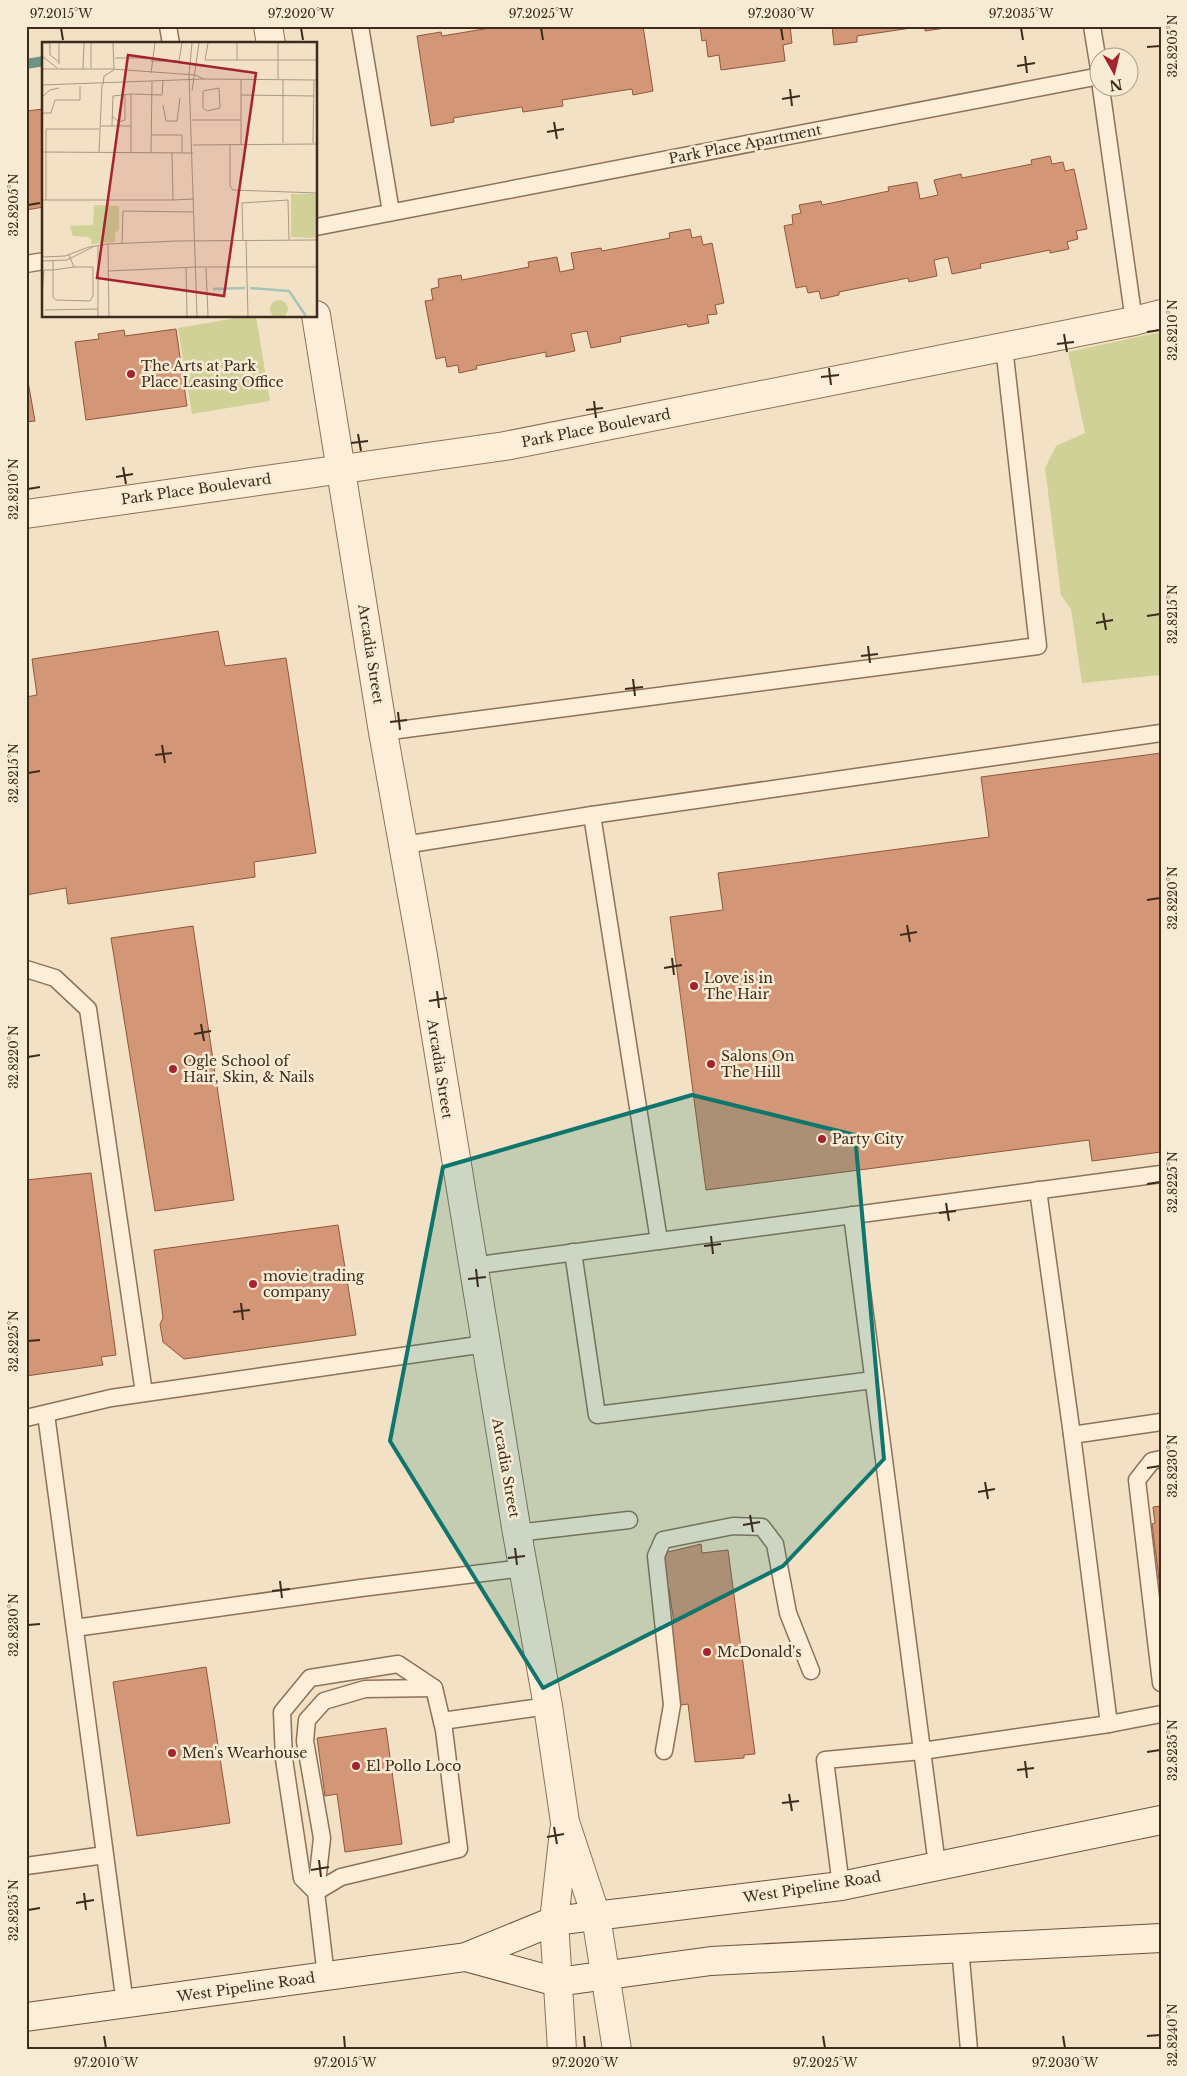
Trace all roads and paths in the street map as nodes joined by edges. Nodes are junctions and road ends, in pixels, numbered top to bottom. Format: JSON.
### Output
{"nodes":[{"id":1,"x":168,"y":26,"type":"edge"},
{"id":2,"x":268,"y":26,"type":"edge"},
{"id":3,"x":360,"y":26,"type":"edge"},
{"id":4,"x":1092,"y":26,"type":"edge"},
{"id":5,"x":171,"y":42,"type":"edge"},
{"id":6,"x":271,"y":42,"type":"edge"},
{"id":7,"x":1096,"y":48,"type":"edge"},
{"id":8,"x":1090,"y":77,"type":"edge"},
{"id":9,"x":1102,"y":98,"type":"edge"},
{"id":10,"x":391,"y":212,"type":"junction"},
{"id":11,"x":318,"y":227,"type":"edge"},
{"id":12,"x":42,"y":262,"type":"edge"},
{"id":13,"x":26,"y":264,"type":"edge"},
{"id":14,"x":1161,"y":314,"type":"edge"},
{"id":15,"x":317,"y":318,"type":"edge"},
{"id":16,"x":1134,"y":322,"type":"junction"},
{"id":17,"x":1004,"y":347,"type":"junction"},
{"id":18,"x":342,"y":469,"type":"junction"},
{"id":19,"x":26,"y":514,"type":"edge"},
{"id":20,"x":383,"y":732,"type":"junction"},
{"id":21,"x":1161,"y":733,"type":"edge"},
{"id":22,"x":592,"y":815,"type":"junction"},
{"id":23,"x":404,"y":845,"type":"junction"},
{"id":24,"x":26,"y":969,"type":"edge"},
{"id":25,"x":1161,"y":1174,"type":"edge"},
{"id":26,"x":1038,"y":1190,"type":"junction"},
{"id":27,"x":852,"y":1215,"type":"junction"},
{"id":28,"x":659,"y":1240,"type":"junction"},
{"id":29,"x":573,"y":1252,"type":"junction"},
{"id":30,"x":472,"y":1266,"type":"junction"},
{"id":31,"x":485,"y":1344,"type":"junction"},
{"id":32,"x":873,"y":1380,"type":"junction"},
{"id":33,"x":144,"y":1393,"type":"junction"},
{"id":34,"x":46,"y":1414,"type":"junction"},
{"id":35,"x":26,"y":1418,"type":"edge"},
{"id":36,"x":1161,"y":1422,"type":"edge"},
{"id":37,"x":1072,"y":1435,"type":"junction"},
{"id":38,"x":1161,"y":1460,"type":"edge"},
{"id":39,"x":629,"y":1520,"type":"dead end"},
{"id":40,"x":517,"y":1533,"type":"junction"},
{"id":41,"x":523,"y":1568,"type":"junction"},
{"id":42,"x":75,"y":1628,"type":"junction"},
{"id":43,"x":812,"y":1671,"type":"dead end"},
{"id":44,"x":1161,"y":1683,"type":"edge"},
{"id":45,"x":434,"y":1688,"type":"junction"},
{"id":46,"x":548,"y":1706,"type":"junction"},
{"id":47,"x":1161,"y":1714,"type":"edge"},
{"id":48,"x":442,"y":1721,"type":"junction"},
{"id":49,"x":1109,"y":1724,"type":"junction"},
{"id":50,"x":664,"y":1751,"type":"dead end"},
{"id":51,"x":922,"y":1752,"type":"junction"},
{"id":52,"x":1161,"y":1820,"type":"edge"},
{"id":53,"x":566,"y":1822,"type":"junction"},
{"id":54,"x":105,"y":1855,"type":"junction"},
{"id":55,"x":937,"y":1865,"type":"junction"},
{"id":56,"x":26,"y":1866,"type":"edge"},
{"id":57,"x":841,"y":1886,"type":"junction"},
{"id":58,"x":316,"y":1892,"type":"junction"},
{"id":59,"x":596,"y":1916,"type":"junction"},
{"id":60,"x":554,"y":1921,"type":"junction"},
{"id":61,"x":1161,"y":1938,"type":"edge"},
{"id":62,"x":960,"y":1947,"type":"junction"},
{"id":63,"x":466,"y":1957,"type":"junction"},
{"id":64,"x":326,"y":1976,"type":"junction"},
{"id":65,"x":607,"y":1976,"type":"junction"},
{"id":66,"x":557,"y":1982,"type":"junction"},
{"id":67,"x":125,"y":2004,"type":"junction"},
{"id":68,"x":26,"y":2017,"type":"edge"},
{"id":69,"x":562,"y":2050,"type":"edge"},
{"id":70,"x":617,"y":2050,"type":"edge"},
{"id":71,"x":969,"y":2050,"type":"edge"}],
"edges":[{"from":1,"to":5,"type":"lane"},
{"from":2,"to":6,"type":"street"},
{"from":3,"to":10,"type":"lane"},
{"from":4,"to":7,"type":"lane","name":"Park Place Apartment"},
{"from":8,"to":10,"type":"lane","name":"Park Place Apartment"},
{"from":9,"to":16,"type":"lane"},
{"from":10,"to":11,"type":"lane","name":"Park Place Apartment"},
{"from":12,"to":13,"type":"lane"},
{"from":14,"to":16,"type":"street","name":"Park Place Boulevard"},
{"from":15,"to":18,"type":"street","name":"Arcadia Street"},
{"from":16,"to":17,"type":"street","name":"Park Place Boulevard"},
{"from":17,"to":18,"type":"street","name":"Park Place Boulevard"},
{"from":17,"to":20,"type":"lane"},
{"from":18,"to":19,"type":"street","name":"Park Place Boulevard"},
{"from":18,"to":20,"type":"street","name":"Arcadia Street"},
{"from":20,"to":23,"type":"street","name":"Arcadia Street"},
{"from":21,"to":22,"type":"lane"},
{"from":22,"to":23,"type":"lane"},
{"from":22,"to":28,"type":"lane"},
{"from":23,"to":30,"type":"street","name":"Arcadia Street"},
{"from":24,"to":33,"type":"lane"},
{"from":25,"to":26,"type":"lane"},
{"from":26,"to":27,"type":"lane"},
{"from":26,"to":37,"type":"lane"},
{"from":27,"to":28,"type":"lane"},
{"from":27,"to":32,"type":"lane"},
{"from":28,"to":29,"type":"lane"},
{"from":29,"to":30,"type":"lane"},
{"from":29,"to":32,"type":"lane"},
{"from":30,"to":31,"type":"street","name":"Arcadia Street"},
{"from":31,"to":33,"type":"lane"},
{"from":31,"to":40,"type":"street","name":"Arcadia Street"},
{"from":32,"to":51,"type":"lane"},
{"from":33,"to":34,"type":"lane"},
{"from":34,"to":35,"type":"lane"},
{"from":34,"to":42,"type":"lane"},
{"from":36,"to":37,"type":"lane"},
{"from":37,"to":49,"type":"lane"},
{"from":38,"to":44,"type":"lane"},
{"from":39,"to":40,"type":"lane"},
{"from":40,"to":41,"type":"street","name":"Arcadia Street"},
{"from":41,"to":42,"type":"lane"},
{"from":41,"to":46,"type":"street","name":"Arcadia Street"},
{"from":42,"to":54,"type":"lane"},
{"from":43,"to":50,"type":"lane"},
{"from":45,"to":48,"type":"lane"},
{"from":45,"to":58,"type":"lane"},
{"from":45,"to":58,"type":"lane"},
{"from":46,"to":48,"type":"lane"},
{"from":46,"to":53,"type":"street","name":"Arcadia Street"},
{"from":47,"to":49,"type":"lane"},
{"from":48,"to":58,"type":"lane"},
{"from":49,"to":51,"type":"lane"},
{"from":51,"to":55,"type":"lane"},
{"from":51,"to":57,"type":"lane"},
{"from":52,"to":55,"type":"street","name":"West Pipeline Road"},
{"from":53,"to":59,"type":"street","name":"Arcadia Street"},
{"from":53,"to":60,"type":"street","name":"Arcadia Street"},
{"from":54,"to":56,"type":"lane"},
{"from":54,"to":67,"type":"lane"},
{"from":55,"to":57,"type":"street","name":"West Pipeline Road"},
{"from":57,"to":59,"type":"street","name":"West Pipeline Road"},
{"from":58,"to":64,"type":"lane"},
{"from":59,"to":60,"type":"street","name":"West Pipeline Road"},
{"from":59,"to":65,"type":"street","name":"Arcadia Street"},
{"from":60,"to":63,"type":"street","name":"West Pipeline Road"},
{"from":60,"to":66,"type":"street","name":"Arcadia Street"},
{"from":61,"to":62,"type":"street","name":"West Pipeline Road"},
{"from":62,"to":65,"type":"street","name":"West Pipeline Road"},
{"from":62,"to":71,"type":"lane"},
{"from":63,"to":64,"type":"street","name":"West Pipeline Road"},
{"from":63,"to":66,"type":"street","name":"West Pipeline Road"},
{"from":64,"to":67,"type":"street","name":"West Pipeline Road"},
{"from":65,"to":66,"type":"street","name":"West Pipeline Road"},
{"from":65,"to":70,"type":"street","name":"Arcadia Street"},
{"from":66,"to":69,"type":"street","name":"Arcadia Street"},
{"from":67,"to":68,"type":"street","name":"West Pipeline Road"}]}
